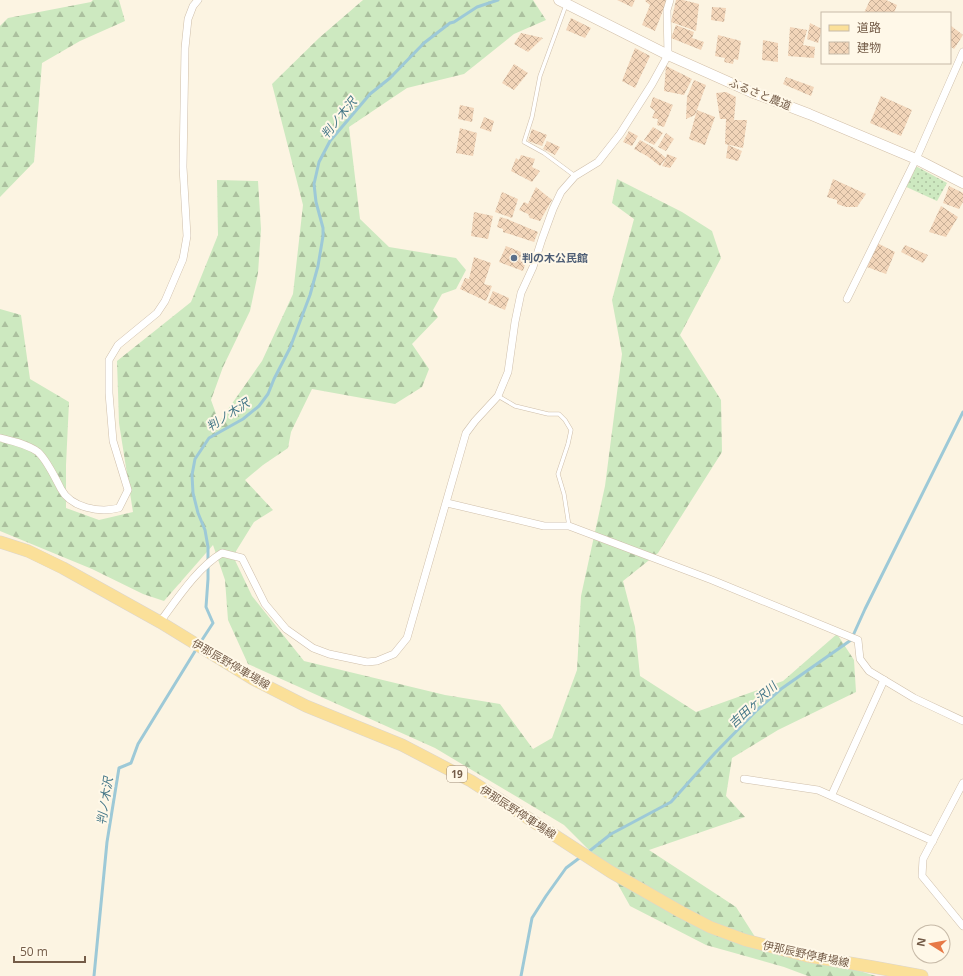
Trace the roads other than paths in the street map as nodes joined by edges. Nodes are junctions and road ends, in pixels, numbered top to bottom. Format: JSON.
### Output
{"nodes":[{"id":1,"x":198,"y":0,"type":"edge"},
{"id":2,"x":670,"y":0,"type":"edge"},
{"id":3,"x":565,"y":1,"type":"edge"},
{"id":4,"x":963,"y":52,"type":"edge"},
{"id":5,"x":668,"y":55,"type":"junction"},
{"id":6,"x":916,"y":159,"type":"junction"},
{"id":7,"x":575,"y":176,"type":"junction"},
{"id":8,"x":963,"y":182,"type":"edge"},
{"id":9,"x":847,"y":299,"type":"dead end"},
{"id":10,"x":498,"y":396,"type":"junction"},
{"id":11,"x":0,"y":438,"type":"edge"},
{"id":12,"x":447,"y":503,"type":"junction"},
{"id":13,"x":569,"y":526,"type":"junction"},
{"id":14,"x":0,"y":542,"type":"edge"},
{"id":15,"x":160,"y":622,"type":"junction"},
{"id":16,"x":884,"y":680,"type":"junction"},
{"id":17,"x":963,"y":721,"type":"edge"},
{"id":18,"x":744,"y":779,"type":"dead end"},
{"id":19,"x":963,"y":783,"type":"edge"},
{"id":20,"x":833,"y":792,"type":"dead end"},
{"id":21,"x":933,"y":841,"type":"junction"},
{"id":22,"x":963,"y":926,"type":"edge"},
{"id":23,"x":922,"y":976,"type":"edge"}],
"edges":[{"from":1,"to":11,"type":"street"},
{"from":2,"to":5,"type":"street"},
{"from":3,"to":5,"type":"street","name":"ふるさと農道"},
{"from":3,"to":7,"type":"lane"},
{"from":4,"to":6,"type":"street"},
{"from":5,"to":6,"type":"street","name":"ふるさと農道"},
{"from":5,"to":7,"type":"street"},
{"from":6,"to":8,"type":"street","name":"ふるさと農道"},
{"from":6,"to":9,"type":"street"},
{"from":7,"to":10,"type":"street"},
{"from":10,"to":12,"type":"street"},
{"from":10,"to":13,"type":"lane"},
{"from":12,"to":13,"type":"street"},
{"from":12,"to":15,"type":"street"},
{"from":13,"to":16,"type":"street"},
{"from":14,"to":15,"type":"main road","name":"伊那辰野停車場線","number":"19"},
{"from":15,"to":23,"type":"main road","name":"伊那辰野停車場線","number":"19"},
{"from":16,"to":17,"type":"street"},
{"from":16,"to":20,"type":"street"},
{"from":18,"to":21,"type":"street"},
{"from":19,"to":21,"type":"street"},
{"from":21,"to":22,"type":"street"}]}
